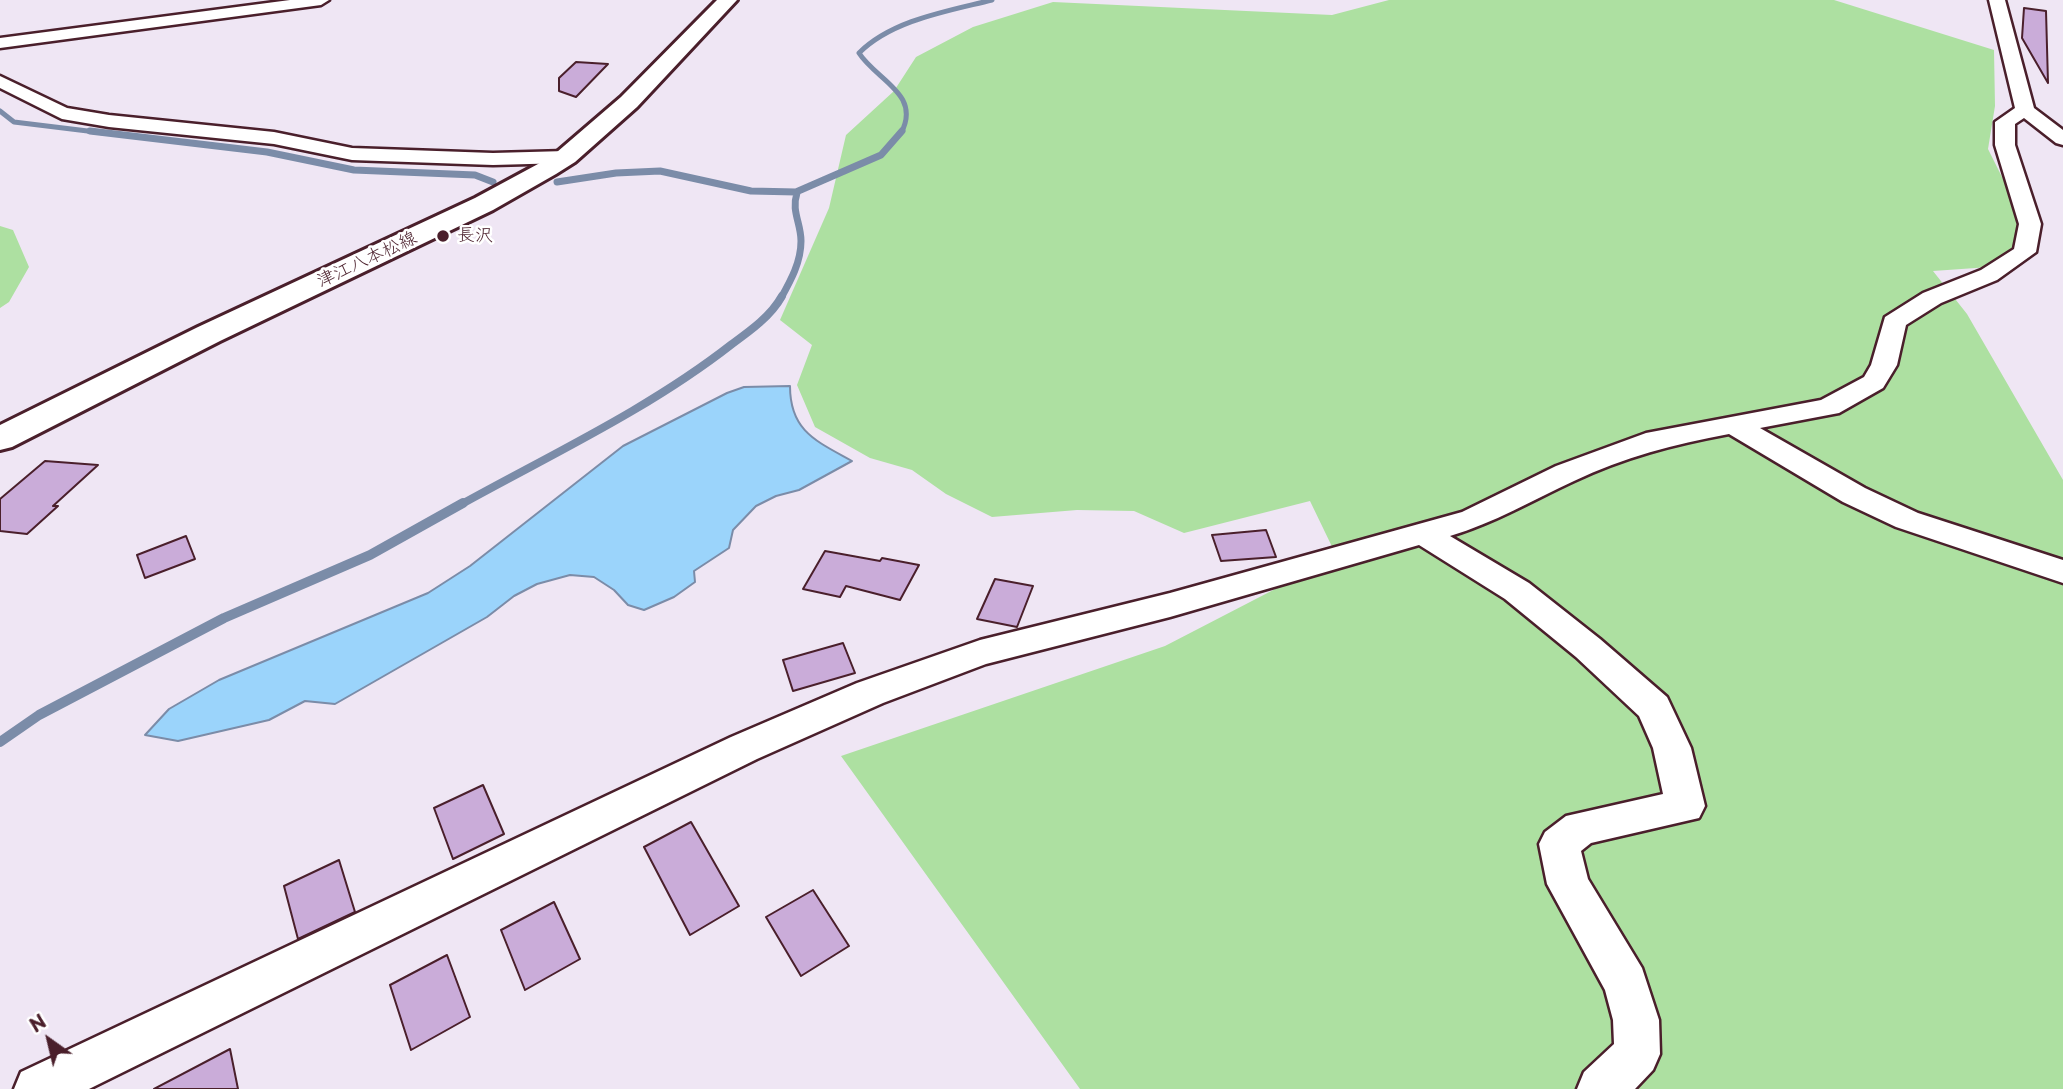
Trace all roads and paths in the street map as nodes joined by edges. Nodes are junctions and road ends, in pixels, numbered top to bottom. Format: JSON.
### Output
{"nodes":[{"id":1,"x":321,"y":0,"type":"edge"},
{"id":2,"x":728,"y":0,"type":"edge"},
{"id":3,"x":1986,"y":0,"type":"edge"},
{"id":4,"x":1997,"y":0,"type":"edge"},
{"id":5,"x":0,"y":43,"type":"edge"},
{"id":6,"x":0,"y":82,"type":"edge"},
{"id":7,"x":2025,"y":110,"type":"junction"},
{"id":8,"x":2063,"y":139,"type":"edge"},
{"id":9,"x":566,"y":157,"type":"junction"},
{"id":10,"x":1734,"y":425,"type":"junction"},
{"id":11,"x":0,"y":439,"type":"edge"},
{"id":12,"x":1422,"y":533,"type":"junction"},
{"id":13,"x":2063,"y":572,"type":"edge"},
{"id":14,"x":38,"y":1089,"type":"edge"},
{"id":15,"x":1601,"y":1089,"type":"edge"}],
"edges":[{"from":1,"to":5,"type":"street"},
{"from":2,"to":9,"type":"main road","name":"津江八本松線"},
{"from":3,"to":4,"type":"street"},
{"from":4,"to":7,"type":"street"},
{"from":6,"to":9,"type":"street"},
{"from":7,"to":8,"type":"street"},
{"from":7,"to":10,"type":"street"},
{"from":9,"to":11,"type":"main road","name":"津江八本松線"},
{"from":10,"to":12,"type":"street"},
{"from":10,"to":13,"type":"street"},
{"from":12,"to":14,"type":"street"},
{"from":12,"to":15,"type":"street"}]}
